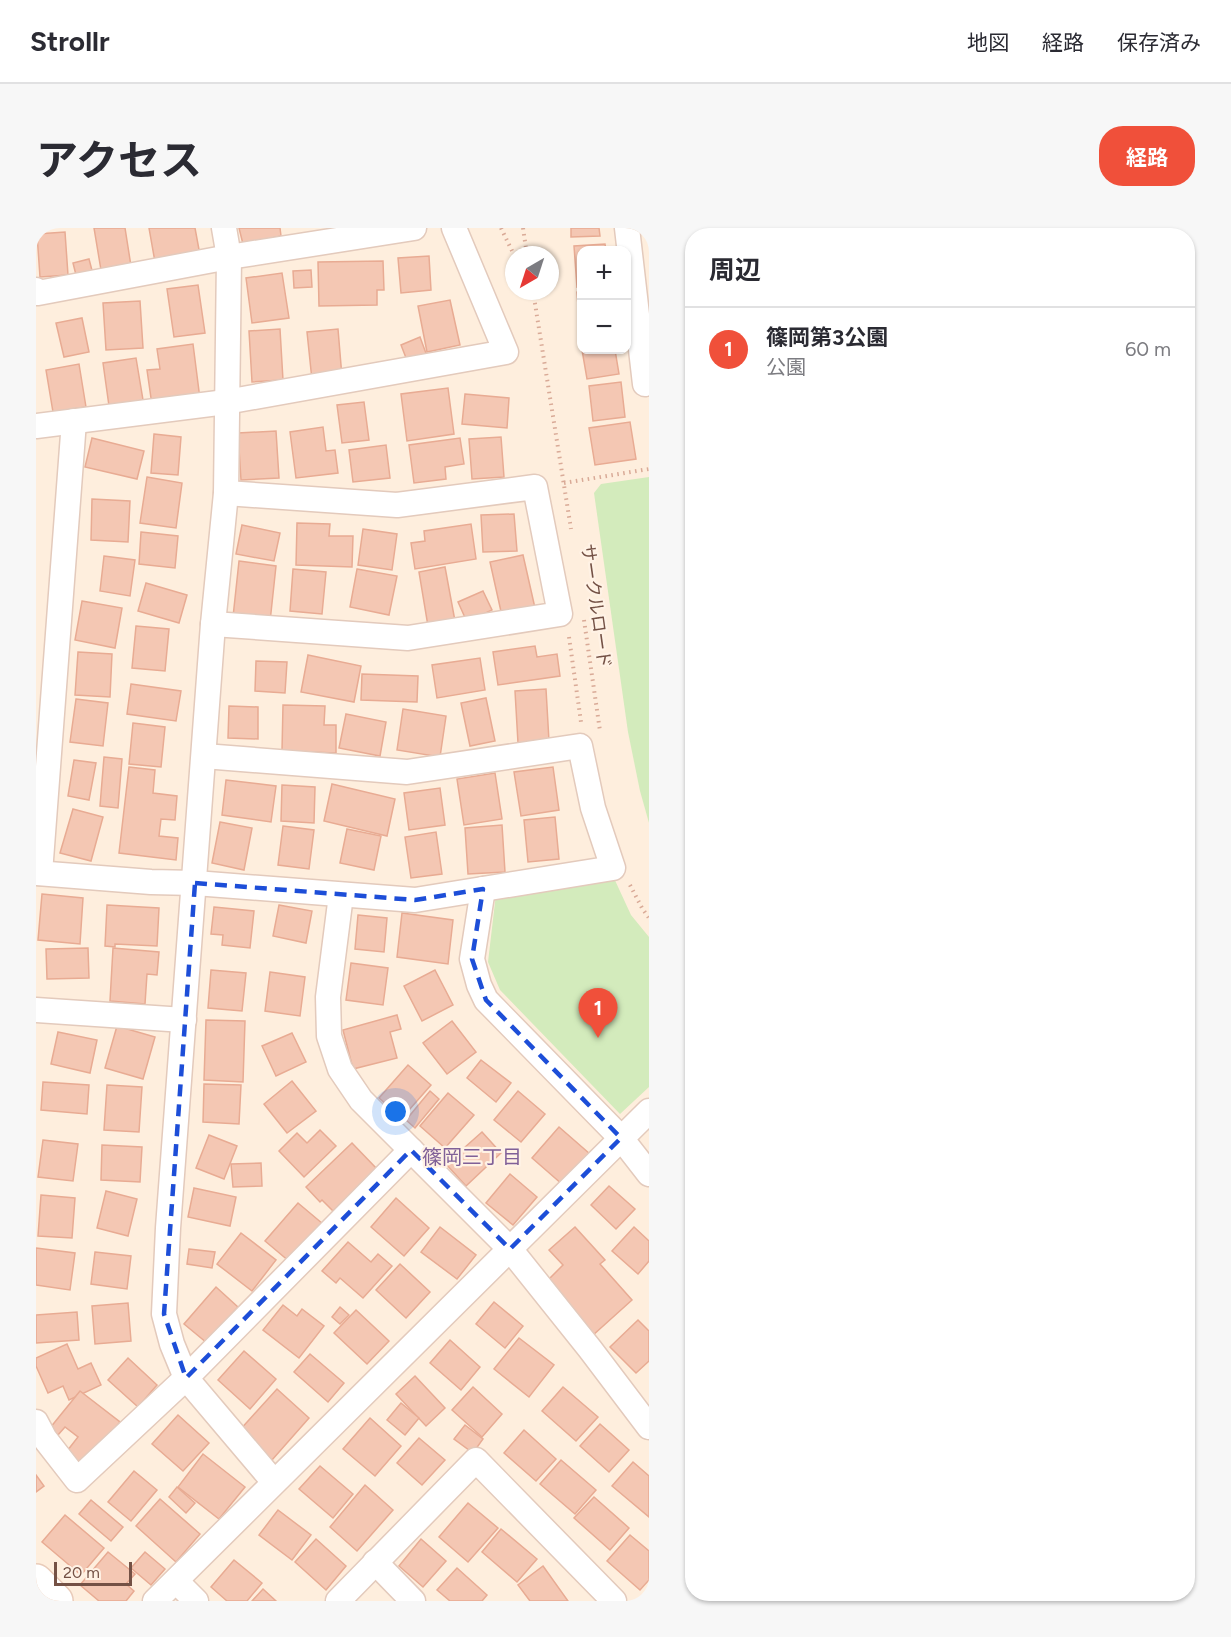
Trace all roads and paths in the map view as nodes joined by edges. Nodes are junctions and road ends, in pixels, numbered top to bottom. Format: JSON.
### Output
{"nodes":[{"id":1,"x":224,"y":228,"type":"edge"},
{"id":2,"x":414,"y":228,"type":"edge"},
{"id":3,"x":454,"y":228,"type":"edge"},
{"id":4,"x":501,"y":228,"type":"edge"},
{"id":5,"x":523,"y":228,"type":"edge"},
{"id":6,"x":627,"y":228,"type":"edge"},
{"id":7,"x":510,"y":246,"type":"edge"},
{"id":8,"x":526,"y":246,"type":"edge"},
{"id":9,"x":229,"y":257,"type":"junction"},
{"id":10,"x":36,"y":290,"type":"edge"},
{"id":11,"x":534,"y":300,"type":"edge"},
{"id":12,"x":649,"y":383,"type":"edge"},
{"id":13,"x":226,"y":402,"type":"junction"},
{"id":14,"x":74,"y":421,"type":"junction"},
{"id":15,"x":36,"y":426,"type":"edge"},
{"id":16,"x":649,"y":469,"type":"edge"},
{"id":17,"x":564,"y":483,"type":"junction"},
{"id":18,"x":226,"y":492,"type":"junction"},
{"id":19,"x":571,"y":531,"type":"dead end"},
{"id":20,"x":571,"y":613,"type":"junction"},
{"id":21,"x":213,"y":624,"type":"junction"},
{"id":22,"x":591,"y":744,"type":"junction"},
{"id":23,"x":204,"y":756,"type":"junction"},
{"id":24,"x":38,"y":873,"type":"edge"},
{"id":25,"x":629,"y":882,"type":"dead end"},
{"id":26,"x":195,"y":883,"type":"junction"},
{"id":27,"x":483,"y":889,"type":"junction"},
{"id":28,"x":341,"y":895,"type":"junction"},
{"id":29,"x":649,"y":918,"type":"edge"},
{"id":30,"x":36,"y":1010,"type":"edge"},
{"id":31,"x":184,"y":1020,"type":"junction"},
{"id":32,"x":649,"y":1111,"type":"edge"},
{"id":33,"x":621,"y":1138,"type":"junction"},
{"id":34,"x":411,"y":1150,"type":"junction"},
{"id":35,"x":649,"y":1174,"type":"edge"},
{"id":36,"x":510,"y":1249,"type":"junction"},
{"id":37,"x":186,"y":1378,"type":"junction"},
{"id":38,"x":36,"y":1422,"type":"edge"},
{"id":39,"x":649,"y":1427,"type":"edge"},
{"id":40,"x":274,"y":1482,"type":"junction"},
{"id":41,"x":375,"y":1562,"type":"junction"},
{"id":42,"x":36,"y":1581,"type":"edge"},
{"id":43,"x":176,"y":1581,"type":"junction"},
{"id":44,"x":56,"y":1601,"type":"edge"},
{"id":45,"x":155,"y":1601,"type":"edge"},
{"id":46,"x":196,"y":1601,"type":"edge"},
{"id":47,"x":338,"y":1601,"type":"edge"},
{"id":48,"x":413,"y":1601,"type":"edge"},
{"id":49,"x":614,"y":1601,"type":"edge"}],
"edges":[{"from":1,"to":9,"type":"street"},
{"from":2,"to":9,"type":"street"},
{"from":3,"to":13,"type":"street"},
{"from":4,"to":7,"type":"path"},
{"from":5,"to":8,"type":"path"},
{"from":6,"to":12,"type":"street"},
{"from":9,"to":10,"type":"street"},
{"from":9,"to":13,"type":"street"},
{"from":11,"to":17,"type":"path","name":"サークルロード"},
{"from":13,"to":14,"type":"street"},
{"from":13,"to":18,"type":"street"},
{"from":14,"to":15,"type":"street"},
{"from":14,"to":24,"type":"street"},
{"from":16,"to":17,"type":"path"},
{"from":17,"to":19,"type":"path","name":"サークルロード"},
{"from":18,"to":20,"type":"street"},
{"from":18,"to":21,"type":"street"},
{"from":20,"to":21,"type":"street"},
{"from":20,"to":22,"type":"path","name":"サークルロード"},
{"from":20,"to":22,"type":"path"},
{"from":21,"to":23,"type":"street"},
{"from":22,"to":23,"type":"street"},
{"from":22,"to":27,"type":"street"},
{"from":23,"to":26,"type":"street"},
{"from":24,"to":26,"type":"street"},
{"from":25,"to":29,"type":"path"},
{"from":26,"to":28,"type":"street"},
{"from":26,"to":31,"type":"street"},
{"from":27,"to":28,"type":"street"},
{"from":27,"to":33,"type":"street"},
{"from":28,"to":34,"type":"street"},
{"from":30,"to":31,"type":"street"},
{"from":31,"to":37,"type":"street"},
{"from":32,"to":33,"type":"street"},
{"from":33,"to":35,"type":"street"},
{"from":33,"to":36,"type":"street"},
{"from":34,"to":36,"type":"street"},
{"from":34,"to":37,"type":"street"},
{"from":36,"to":39,"type":"street"},
{"from":36,"to":40,"type":"street"},
{"from":37,"to":38,"type":"street"},
{"from":37,"to":40,"type":"street"},
{"from":40,"to":43,"type":"street"},
{"from":41,"to":47,"type":"street"},
{"from":41,"to":48,"type":"street"},
{"from":41,"to":49,"type":"street"},
{"from":42,"to":44,"type":"street"},
{"from":43,"to":45,"type":"street"},
{"from":43,"to":46,"type":"street"}]}
